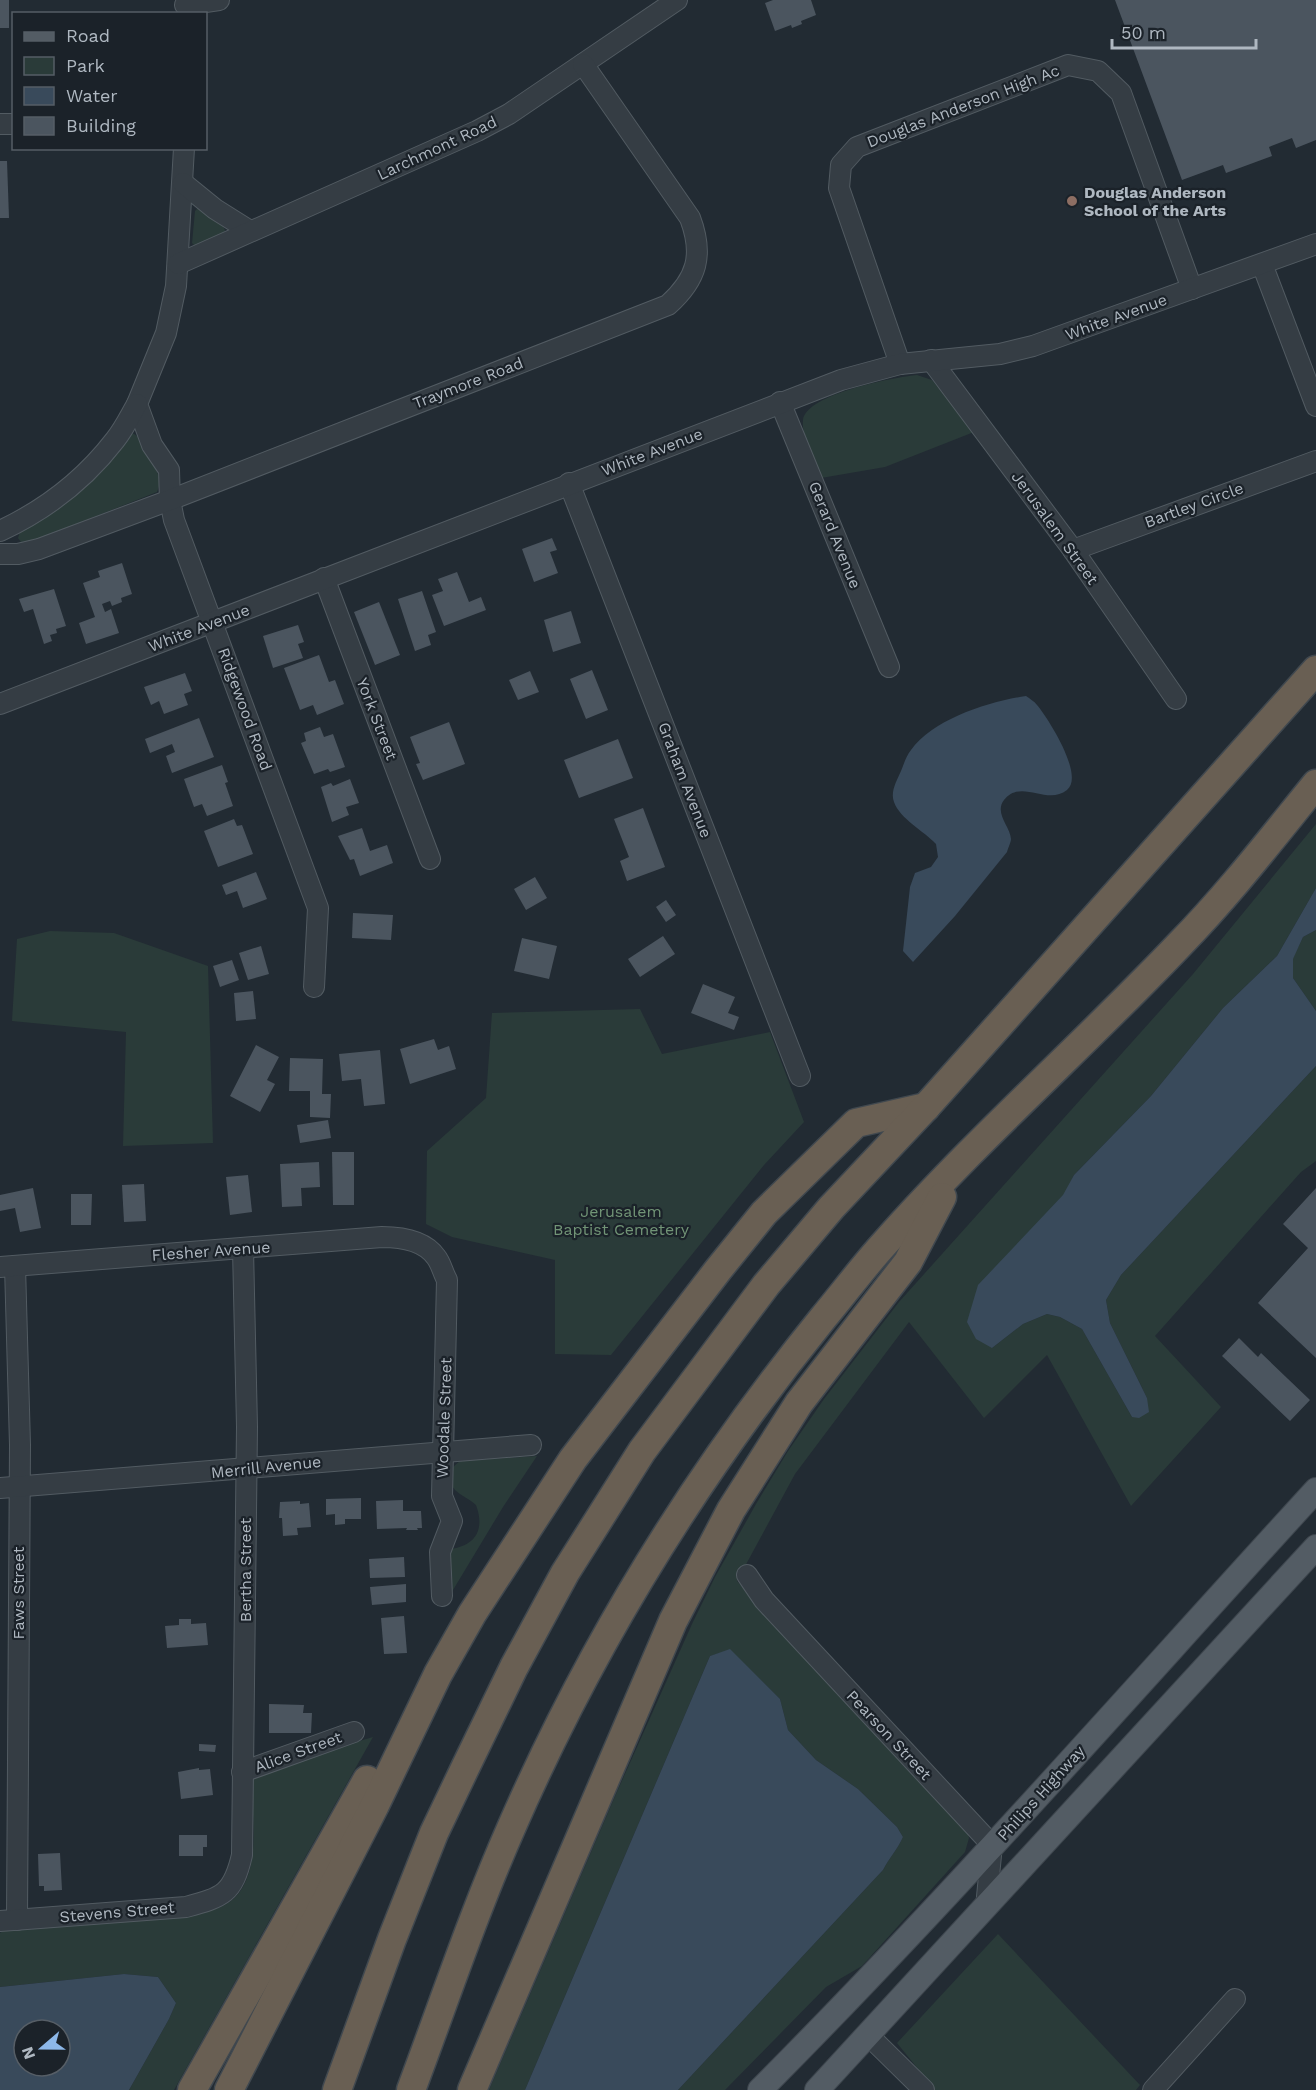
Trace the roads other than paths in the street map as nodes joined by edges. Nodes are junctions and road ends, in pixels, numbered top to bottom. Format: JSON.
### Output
{"nodes":[{"id":1,"x":219,"y":0,"type":"edge"},
{"id":2,"x":677,"y":0,"type":"edge"},
{"id":3,"x":184,"y":6,"type":"edge"},
{"id":4,"x":583,"y":64,"type":"junction"},
{"id":5,"x":184,"y":150,"type":"edge"},
{"id":6,"x":183,"y":183,"type":"junction"},
{"id":7,"x":250,"y":231,"type":"junction"},
{"id":8,"x":1316,"y":244,"type":"edge"},
{"id":9,"x":178,"y":264,"type":"junction"},
{"id":10,"x":1262,"y":264,"type":"junction"},
{"id":11,"x":1192,"y":289,"type":"junction"},
{"id":12,"x":931,"y":360,"type":"junction"},
{"id":13,"x":900,"y":364,"type":"junction"},
{"id":14,"x":780,"y":402,"type":"junction"},
{"id":15,"x":137,"y":404,"type":"junction"},
{"id":16,"x":1316,"y":406,"type":"edge"},
{"id":17,"x":1316,"y":461,"type":"edge"},
{"id":18,"x":570,"y":483,"type":"junction"},
{"id":19,"x":170,"y":500,"type":"junction"},
{"id":20,"x":0,"y":531,"type":"edge"},
{"id":21,"x":1073,"y":550,"type":"junction"},
{"id":22,"x":0,"y":554,"type":"edge"},
{"id":23,"x":324,"y":578,"type":"junction"},
{"id":24,"x":213,"y":623,"type":"junction"},
{"id":25,"x":889,"y":667,"type":"dead end"},
{"id":26,"x":1316,"y":670,"type":"edge"},
{"id":27,"x":1176,"y":699,"type":"dead end"},
{"id":28,"x":0,"y":704,"type":"edge"},
{"id":29,"x":1316,"y":784,"type":"edge"},
{"id":30,"x":430,"y":859,"type":"dead end"},
{"id":31,"x":314,"y":987,"type":"dead end"},
{"id":32,"x":800,"y":1076,"type":"dead end"},
{"id":33,"x":926,"y":1107,"type":"junction"},
{"id":34,"x":959,"y":1166,"type":"junction"},
{"id":35,"x":421,"y":1245,"type":"joint"},
{"id":36,"x":243,"y":1249,"type":"junction"},
{"id":37,"x":8,"y":1267,"type":"edge"},
{"id":38,"x":531,"y":1445,"type":"dead end"},
{"id":39,"x":441,"y":1453,"type":"junction"},
{"id":40,"x":246,"y":1469,"type":"junction"},
{"id":41,"x":9,"y":1488,"type":"edge"},
{"id":42,"x":1316,"y":1490,"type":"edge"},
{"id":43,"x":1316,"y":1547,"type":"edge"},
{"id":44,"x":747,"y":1575,"type":"dead end"},
{"id":45,"x":442,"y":1596,"type":"dead end"},
{"id":46,"x":438,"y":1674,"type":"junction"},
{"id":47,"x":354,"y":1732,"type":"dead end"},
{"id":48,"x":242,"y":1772,"type":"junction"},
{"id":49,"x":992,"y":1845,"type":"junction"},
{"id":50,"x":230,"y":1888,"type":"joint"},
{"id":51,"x":986,"y":1907,"type":"junction"},
{"id":52,"x":9,"y":1921,"type":"edge"},
{"id":53,"x":1235,"y":1999,"type":"dead end"},
{"id":54,"x":868,"y":2035,"type":"junction"},
{"id":55,"x":192,"y":2090,"type":"edge"},
{"id":56,"x":229,"y":2090,"type":"edge"},
{"id":57,"x":337,"y":2090,"type":"edge"},
{"id":58,"x":411,"y":2090,"type":"edge"},
{"id":59,"x":472,"y":2090,"type":"edge"},
{"id":60,"x":760,"y":2090,"type":"edge"},
{"id":61,"x":817,"y":2090,"type":"edge"},
{"id":62,"x":924,"y":2090,"type":"edge"},
{"id":63,"x":1153,"y":2090,"type":"edge"}],
"edges":[{"from":1,"to":3,"type":"street"},
{"from":2,"to":4,"type":"street","name":"Larchmont Road"},
{"from":4,"to":7,"type":"street","name":"Larchmont Road"},
{"from":4,"to":19,"type":"street","name":"Traymore Road"},
{"from":5,"to":6,"type":"street"},
{"from":6,"to":7,"type":"street"},
{"from":6,"to":9,"type":"street"},
{"from":7,"to":9,"type":"street","name":"Larchmont Road"},
{"from":8,"to":10,"type":"street","name":"White Avenue"},
{"from":9,"to":15,"type":"street"},
{"from":10,"to":11,"type":"street","name":"White Avenue"},
{"from":10,"to":16,"type":"street"},
{"from":11,"to":12,"type":"street","name":"White Avenue"},
{"from":11,"to":13,"type":"street","name":"Douglas Anderson High Ac"},
{"from":12,"to":13,"type":"street","name":"White Avenue"},
{"from":12,"to":21,"type":"street","name":"Jerusalem Street"},
{"from":13,"to":14,"type":"street","name":"White Avenue"},
{"from":14,"to":18,"type":"street","name":"White Avenue"},
{"from":14,"to":25,"type":"street","name":"Gerard Avenue"},
{"from":15,"to":19,"type":"street","name":"Ridgewood Road"},
{"from":15,"to":20,"type":"street"},
{"from":17,"to":21,"type":"street","name":"Bartley Circle"},
{"from":18,"to":23,"type":"street","name":"White Avenue"},
{"from":18,"to":32,"type":"street","name":"Graham Avenue"},
{"from":19,"to":22,"type":"street","name":"Traymore Road"},
{"from":19,"to":24,"type":"street","name":"Ridgewood Road"},
{"from":21,"to":27,"type":"street","name":"Jerusalem Street"},
{"from":23,"to":24,"type":"street","name":"White Avenue"},
{"from":23,"to":30,"type":"street","name":"York Street"},
{"from":24,"to":28,"type":"street","name":"White Avenue"},
{"from":24,"to":31,"type":"street","name":"Ridgewood Road"},
{"from":26,"to":33,"type":"highway"},
{"from":29,"to":34,"type":"highway"},
{"from":33,"to":46,"type":"highway"},
{"from":33,"to":57,"type":"highway"},
{"from":34,"to":58,"type":"highway"},
{"from":34,"to":59,"type":"highway"},
{"from":35,"to":36,"type":"street","name":"Flesher Avenue"},
{"from":35,"to":39,"type":"street","name":"Woodale Street"},
{"from":36,"to":37,"type":"street","name":"Flesher Avenue"},
{"from":36,"to":40,"type":"street","name":"Bertha Street"},
{"from":37,"to":41,"type":"street","name":"Faws Street"},
{"from":38,"to":39,"type":"street","name":"Merrill Avenue"},
{"from":39,"to":40,"type":"street","name":"Merrill Avenue"},
{"from":39,"to":45,"type":"street","name":"Woodale Street"},
{"from":40,"to":41,"type":"street","name":"Merrill Avenue"},
{"from":40,"to":48,"type":"street","name":"Bertha Street"},
{"from":41,"to":52,"type":"street","name":"Faws Street"},
{"from":42,"to":49,"type":"main road","name":"Philips Highway"},
{"from":43,"to":51,"type":"main road"},
{"from":44,"to":49,"type":"street","name":"Pearson Street"},
{"from":46,"to":55,"type":"highway"},
{"from":46,"to":56,"type":"highway"},
{"from":47,"to":48,"type":"street","name":"Alice Street"},
{"from":48,"to":50,"type":"street","name":"Bertha Street"},
{"from":49,"to":51,"type":"street"},
{"from":49,"to":60,"type":"main road","name":"Philips Highway"},
{"from":50,"to":52,"type":"street","name":"Stevens Street"},
{"from":51,"to":54,"type":"main road"},
{"from":53,"to":63,"type":"street"},
{"from":54,"to":61,"type":"main road"},
{"from":54,"to":62,"type":"street"}]}
